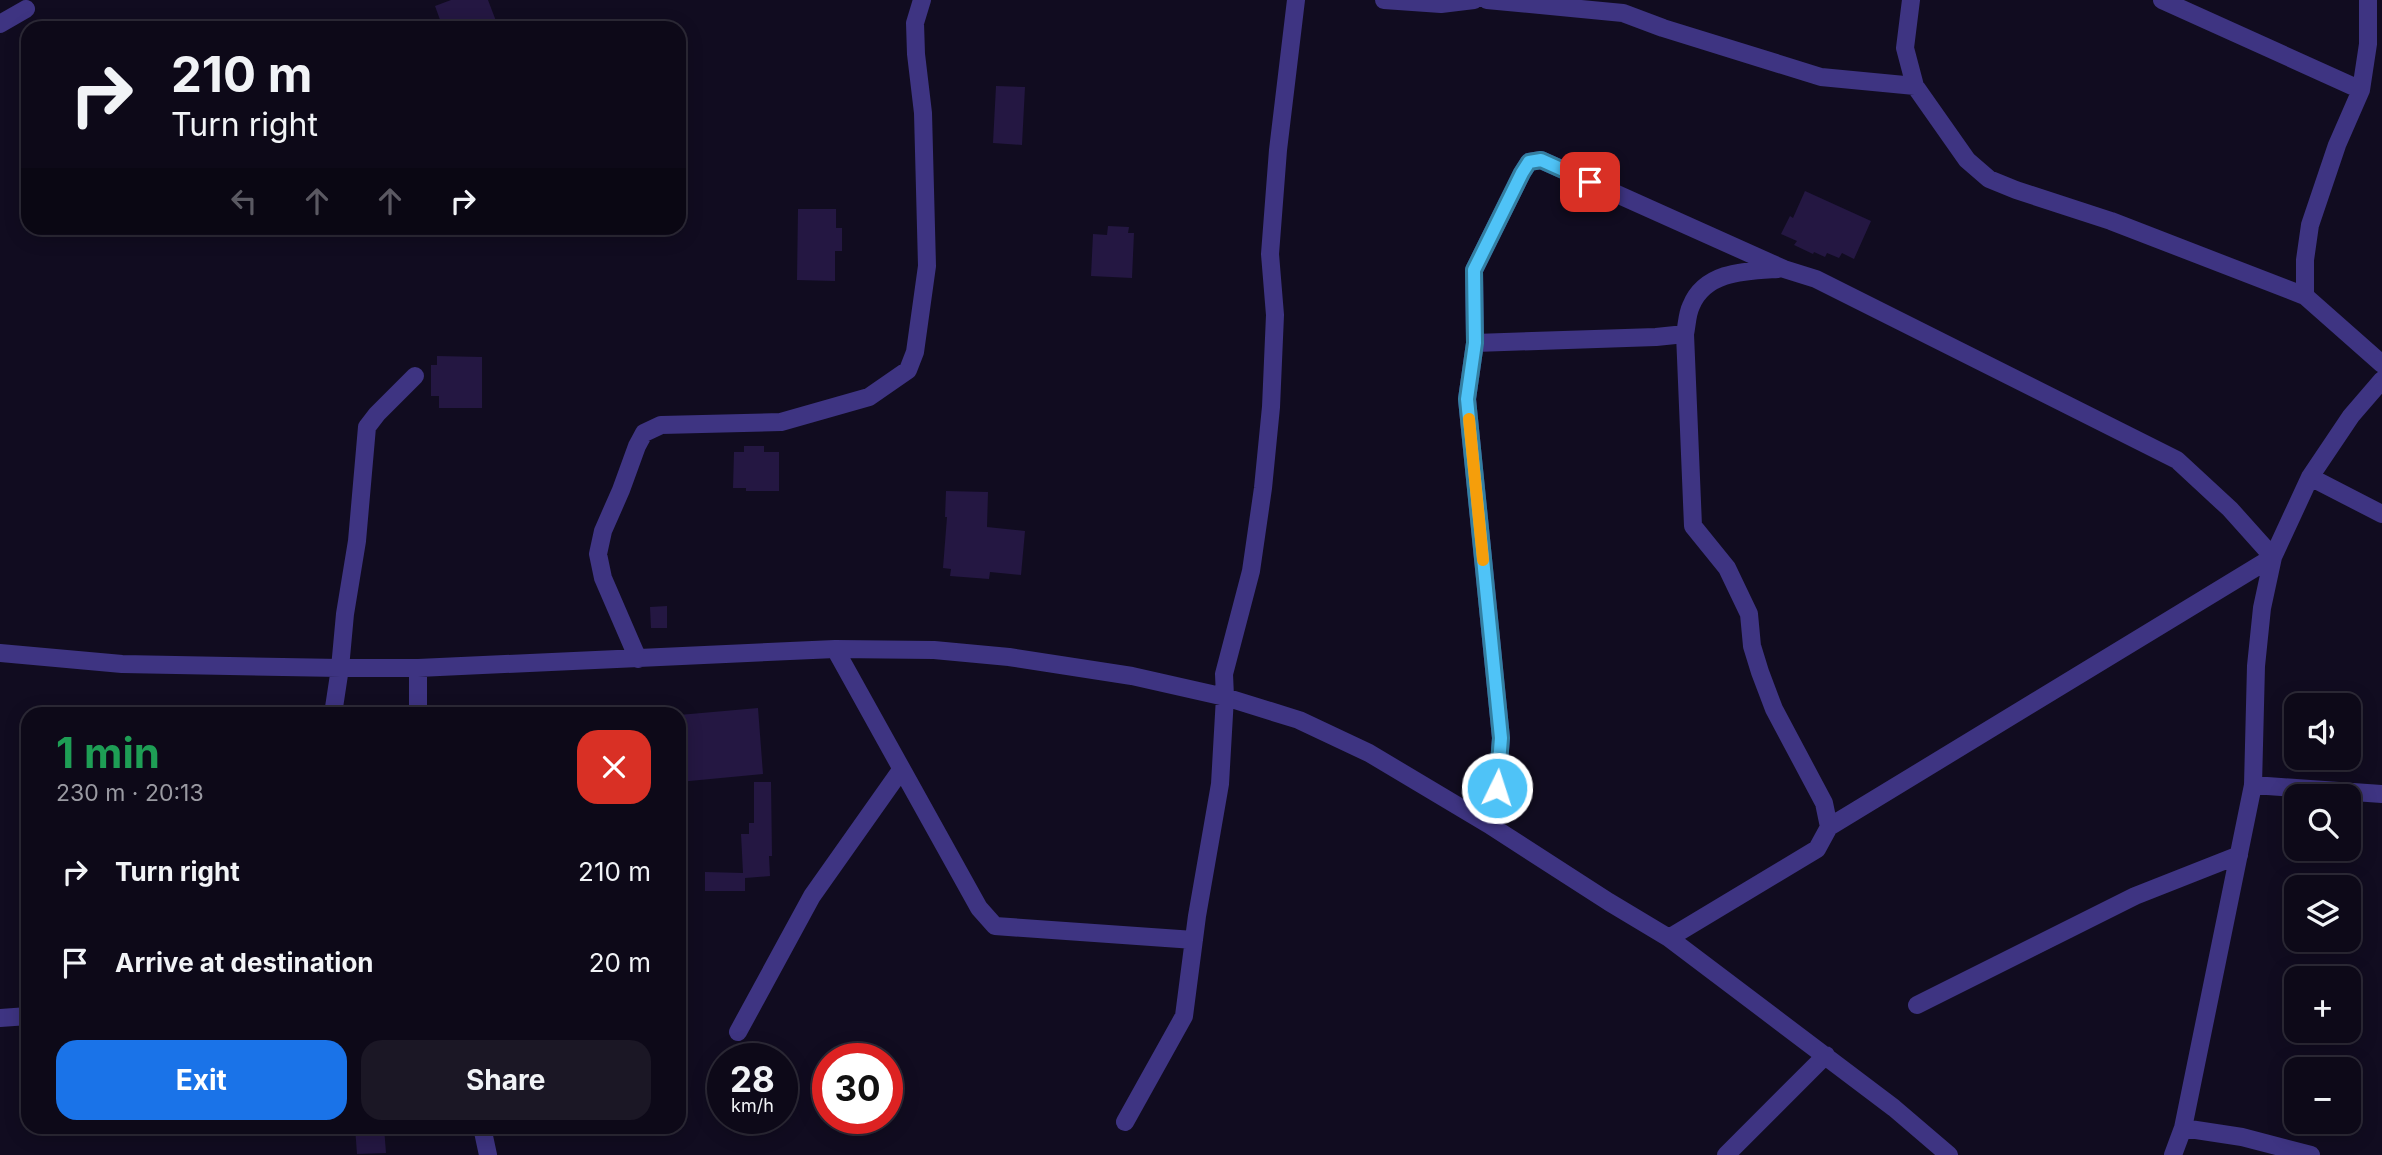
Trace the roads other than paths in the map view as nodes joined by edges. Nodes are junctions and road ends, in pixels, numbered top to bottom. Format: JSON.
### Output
{"nodes":[{"id":1,"x":922,"y":0,"type":"edge"},
{"id":2,"x":1296,"y":0,"type":"edge"},
{"id":3,"x":1384,"y":0,"type":"edge"},
{"id":4,"x":1474,"y":0,"type":"edge"},
{"id":5,"x":1487,"y":0,"type":"edge"},
{"id":6,"x":1911,"y":0,"type":"edge"},
{"id":7,"x":2162,"y":0,"type":"edge"},
{"id":8,"x":2368,"y":0,"type":"edge"},
{"id":9,"x":26,"y":9,"type":"dead end"},
{"id":10,"x":0,"y":24,"type":"edge"},
{"id":11,"x":1915,"y":86,"type":"junction"},
{"id":12,"x":2361,"y":90,"type":"junction"},
{"id":13,"x":1784,"y":269,"type":"junction"},
{"id":14,"x":2305,"y":296,"type":"junction"},
{"id":15,"x":1685,"y":334,"type":"junction"},
{"id":16,"x":1475,"y":343,"type":"junction"},
{"id":17,"x":2382,"y":364,"type":"edge"},
{"id":18,"x":415,"y":376,"type":"dead end"},
{"id":19,"x":2382,"y":380,"type":"edge"},
{"id":20,"x":2310,"y":478,"type":"junction"},
{"id":21,"x":2382,"y":514,"type":"edge"},
{"id":22,"x":2273,"y":557,"type":"junction"},
{"id":23,"x":835,"y":649,"type":"junction"},
{"id":24,"x":0,"y":653,"type":"edge"},
{"id":25,"x":638,"y":659,"type":"junction"},
{"id":26,"x":340,"y":668,"type":"junction"},
{"id":27,"x":418,"y":668,"type":"junction"},
{"id":28,"x":1225,"y":697,"type":"junction"},
{"id":29,"x":334,"y":707,"type":"edge"},
{"id":30,"x":418,"y":707,"type":"edge"},
{"id":31,"x":901,"y":770,"type":"junction"},
{"id":32,"x":2253,"y":785,"type":"junction"},
{"id":33,"x":2382,"y":794,"type":"edge"},
{"id":34,"x":1488,"y":824,"type":"junction"},
{"id":35,"x":1829,"y":827,"type":"junction"},
{"id":36,"x":2239,"y":855,"type":"junction"},
{"id":37,"x":1669,"y":938,"type":"junction"},
{"id":38,"x":1194,"y":940,"type":"junction"},
{"id":39,"x":1917,"y":1005,"type":"dead end"},
{"id":40,"x":21,"y":1016,"type":"edge"},
{"id":41,"x":0,"y":1018,"type":"edge"},
{"id":42,"x":738,"y":1032,"type":"dead end"},
{"id":43,"x":1826,"y":1055,"type":"junction"},
{"id":44,"x":1125,"y":1122,"type":"dead end"},
{"id":45,"x":2183,"y":1128,"type":"junction"},
{"id":46,"x":484,"y":1134,"type":"edge"},
{"id":47,"x":488,"y":1155,"type":"edge"},
{"id":48,"x":1726,"y":1155,"type":"edge"},
{"id":49,"x":1949,"y":1155,"type":"edge"},
{"id":50,"x":2173,"y":1155,"type":"edge"},
{"id":51,"x":2311,"y":1155,"type":"edge"}],
"edges":[{"from":1,"to":25,"type":"street"},
{"from":2,"to":28,"type":"street"},
{"from":3,"to":4,"type":"street"},
{"from":5,"to":11,"type":"street"},
{"from":6,"to":11,"type":"street"},
{"from":7,"to":12,"type":"street"},
{"from":8,"to":12,"type":"street"},
{"from":9,"to":10,"type":"street"},
{"from":11,"to":14,"type":"street"},
{"from":12,"to":14,"type":"street"},
{"from":13,"to":15,"type":"street"},
{"from":13,"to":16,"type":"street"},
{"from":13,"to":22,"type":"street"},
{"from":14,"to":17,"type":"street"},
{"from":15,"to":16,"type":"street"},
{"from":15,"to":35,"type":"street"},
{"from":16,"to":34,"type":"street"},
{"from":18,"to":26,"type":"street"},
{"from":19,"to":20,"type":"street"},
{"from":20,"to":21,"type":"street"},
{"from":20,"to":22,"type":"street"},
{"from":22,"to":32,"type":"street"},
{"from":22,"to":35,"type":"street"},
{"from":23,"to":25,"type":"street"},
{"from":23,"to":28,"type":"street"},
{"from":23,"to":31,"type":"street"},
{"from":24,"to":26,"type":"street"},
{"from":25,"to":27,"type":"street"},
{"from":26,"to":27,"type":"street"},
{"from":26,"to":29,"type":"street"},
{"from":27,"to":30,"type":"street"},
{"from":28,"to":34,"type":"street"},
{"from":28,"to":38,"type":"street"},
{"from":31,"to":38,"type":"street"},
{"from":31,"to":42,"type":"street"},
{"from":32,"to":33,"type":"street"},
{"from":32,"to":36,"type":"street"},
{"from":34,"to":37,"type":"street"},
{"from":35,"to":37,"type":"street"},
{"from":36,"to":39,"type":"street"},
{"from":36,"to":45,"type":"street"},
{"from":37,"to":43,"type":"street"},
{"from":38,"to":44,"type":"street"},
{"from":40,"to":41,"type":"street"},
{"from":43,"to":48,"type":"street"},
{"from":43,"to":49,"type":"street"},
{"from":45,"to":50,"type":"street"},
{"from":45,"to":51,"type":"street"},
{"from":46,"to":47,"type":"street"}]}
